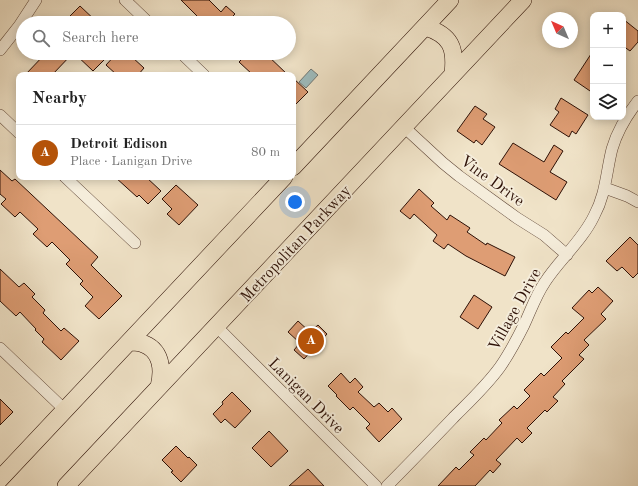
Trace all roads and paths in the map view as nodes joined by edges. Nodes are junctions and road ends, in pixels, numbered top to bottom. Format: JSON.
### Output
{"nodes":[{"id":1,"x":36,"y":0,"type":"edge"},
{"id":2,"x":125,"y":0,"type":"edge"},
{"id":3,"x":450,"y":0,"type":"edge"},
{"id":4,"x":523,"y":0,"type":"edge"},
{"id":5,"x":26,"y":16,"type":"edge"},
{"id":6,"x":142,"y":16,"type":"edge"},
{"id":7,"x":425,"y":27,"type":"junction"},
{"id":8,"x":16,"y":30,"type":"edge"},
{"id":9,"x":0,"y":50,"type":"edge"},
{"id":10,"x":188,"y":60,"type":"edge"},
{"id":11,"x":201,"y":72,"type":"edge"},
{"id":12,"x":453,"y":74,"type":"junction"},
{"id":13,"x":638,"y":101,"type":"edge"},
{"id":14,"x":0,"y":116,"type":"edge"},
{"id":15,"x":404,"y":127,"type":"junction"},
{"id":16,"x":16,"y":130,"type":"edge"},
{"id":17,"x":296,"y":162,"type":"edge"},
{"id":18,"x":68,"y":180,"type":"edge"},
{"id":19,"x":281,"y":180,"type":"edge"},
{"id":20,"x":604,"y":188,"type":"junction"},
{"id":21,"x":638,"y":202,"type":"edge"},
{"id":22,"x":135,"y":242,"type":"dead end"},
{"id":23,"x":567,"y":255,"type":"junction"},
{"id":24,"x":216,"y":326,"type":"junction"},
{"id":25,"x":129,"y":342,"type":"junction"},
{"id":26,"x":0,"y":348,"type":"edge"},
{"id":27,"x":159,"y":387,"type":"junction"},
{"id":28,"x":65,"y":410,"type":"junction"},
{"id":29,"x":0,"y":479,"type":"edge"},
{"id":30,"x":66,"y":486,"type":"edge"},
{"id":31,"x":376,"y":486,"type":"edge"},
{"id":32,"x":387,"y":486,"type":"edge"}],
"edges":[{"from":1,"to":5,"type":"street"},
{"from":2,"to":6,"type":"street"},
{"from":3,"to":7,"type":"main road"},
{"from":4,"to":12,"type":"main road","name":"Metropolitan Parkway"},
{"from":7,"to":12,"type":"main road"},
{"from":7,"to":17,"type":"main road"},
{"from":8,"to":9,"type":"street"},
{"from":10,"to":11,"type":"street"},
{"from":12,"to":15,"type":"main road","name":"Metropolitan Parkway"},
{"from":13,"to":20,"type":"street","name":"Village Drive"},
{"from":14,"to":16,"type":"street"},
{"from":15,"to":23,"type":"street","name":"Vine Drive"},
{"from":15,"to":24,"type":"main road","name":"Metropolitan Parkway"},
{"from":18,"to":22,"type":"street"},
{"from":19,"to":25,"type":"main road"},
{"from":20,"to":21,"type":"street"},
{"from":20,"to":23,"type":"street","name":"Village Drive"},
{"from":23,"to":32,"type":"street","name":"Village Drive"},
{"from":24,"to":27,"type":"main road","name":"Metropolitan Parkway"},
{"from":24,"to":31,"type":"street","name":"Lanigan Drive"},
{"from":25,"to":27,"type":"main road"},
{"from":25,"to":28,"type":"main road"},
{"from":26,"to":28,"type":"street"},
{"from":27,"to":30,"type":"main road","name":"Metropolitan Parkway"},
{"from":28,"to":29,"type":"main road"}]}
